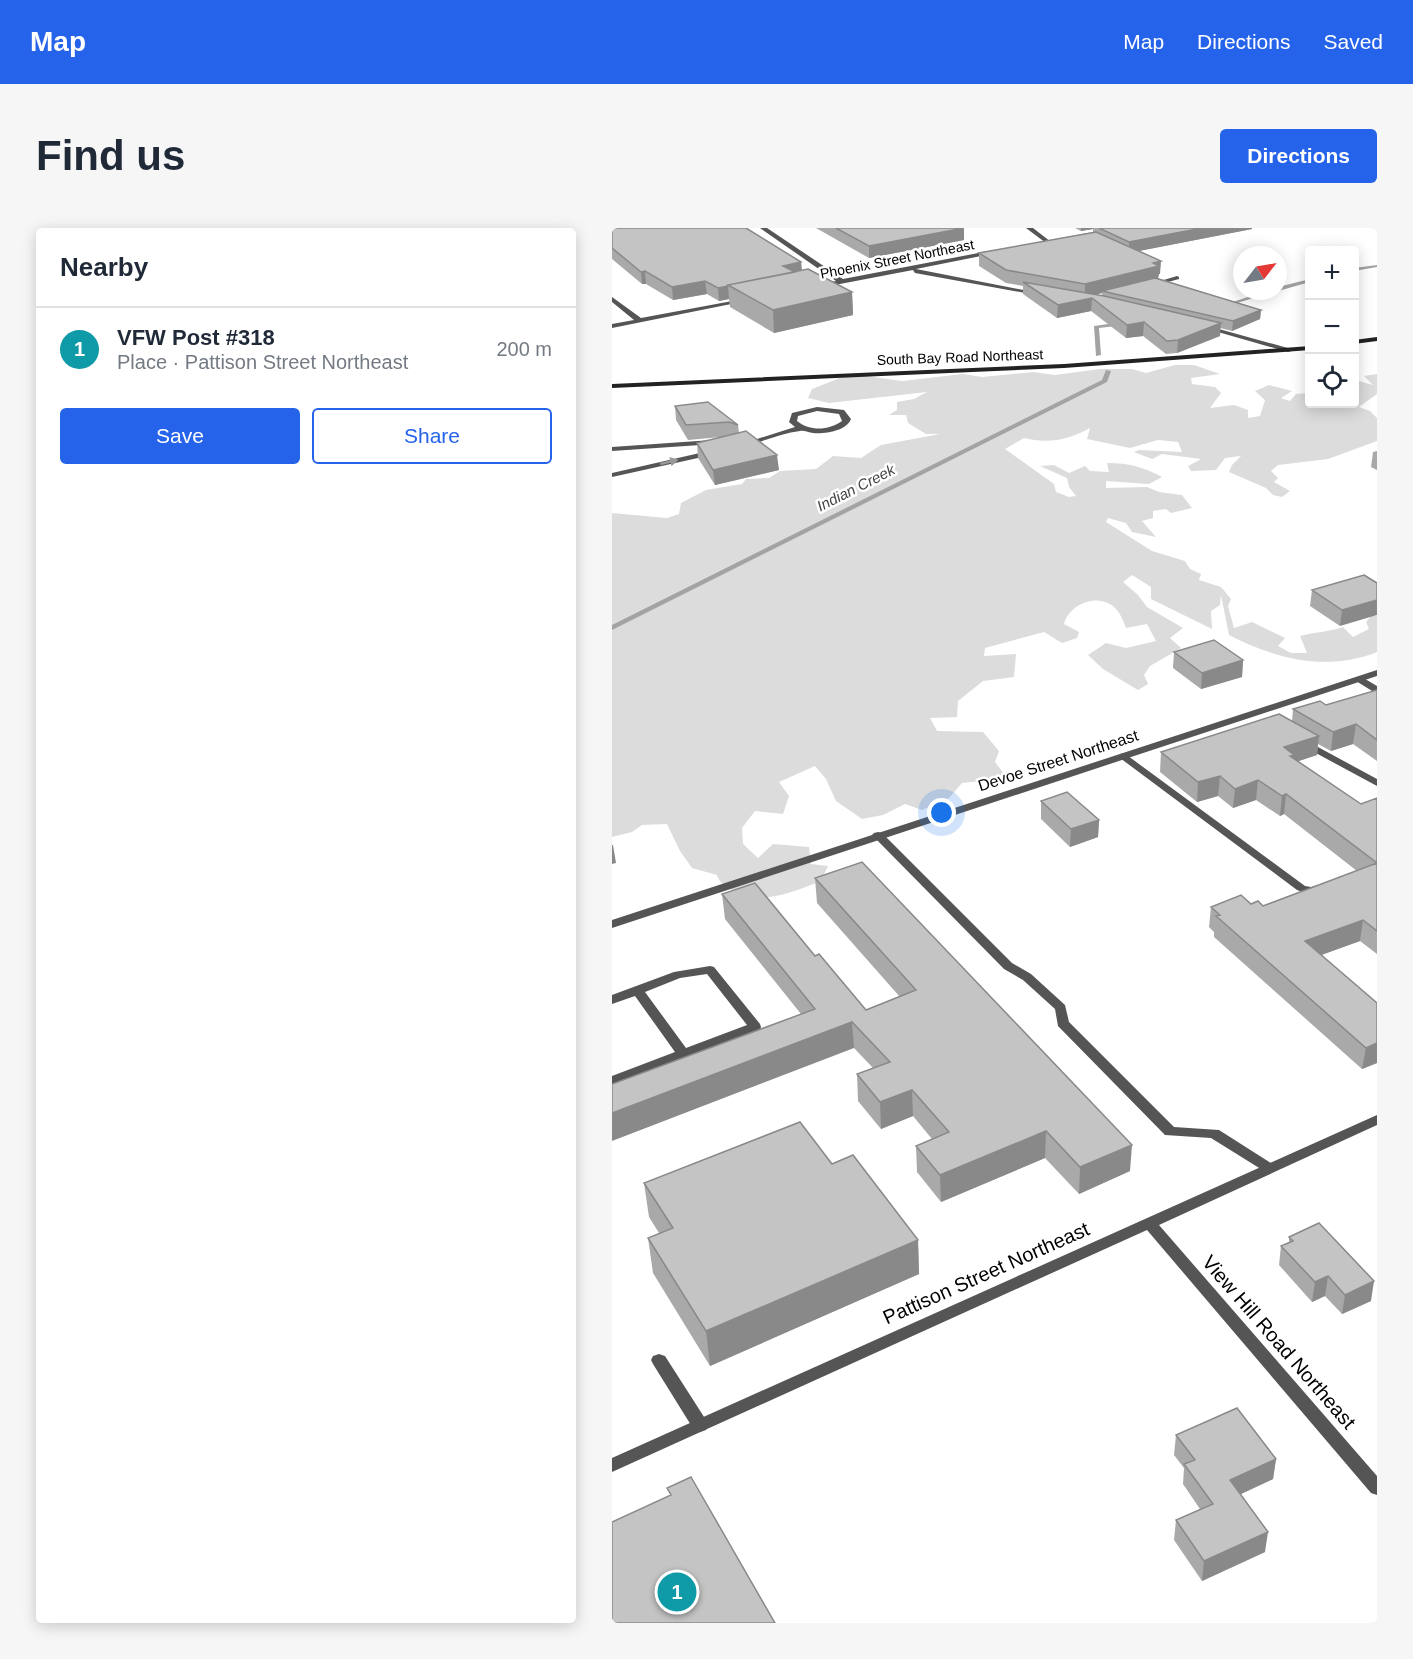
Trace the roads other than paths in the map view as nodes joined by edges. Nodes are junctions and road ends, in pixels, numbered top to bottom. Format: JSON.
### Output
{"nodes":[{"id":1,"x":763,"y":228,"type":"edge"},
{"id":2,"x":1029,"y":228,"type":"edge"},
{"id":3,"x":1059,"y":239,"type":"edge"},
{"id":4,"x":1048,"y":242,"type":"junction"},
{"id":5,"x":1036,"y":244,"type":"edge"},
{"id":6,"x":1002,"y":251,"type":"edge"},
{"id":7,"x":908,"y":270,"type":"junction"},
{"id":8,"x":1177,"y":278,"type":"dead end"},
{"id":9,"x":842,"y":282,"type":"junction"},
{"id":10,"x":1144,"y":286,"type":"edge"},
{"id":11,"x":808,"y":289,"type":"edge"},
{"id":12,"x":1048,"y":296,"type":"edge"},
{"id":13,"x":612,"y":298,"type":"edge"},
{"id":14,"x":752,"y":299,"type":"edge"},
{"id":15,"x":640,"y":321,"type":"junction"},
{"id":16,"x":1192,"y":324,"type":"edge"},
{"id":17,"x":612,"y":326,"type":"edge"},
{"id":18,"x":1377,"y":339,"type":"edge"},
{"id":19,"x":1359,"y":341,"type":"edge"},
{"id":20,"x":1305,"y":349,"type":"edge"},
{"id":21,"x":1291,"y":350,"type":"junction"},
{"id":22,"x":612,"y":386,"type":"edge"},
{"id":23,"x":801,"y":428,"type":"junction"},
{"id":24,"x":736,"y":444,"type":"edge"},
{"id":25,"x":612,"y":448,"type":"edge"},
{"id":26,"x":612,"y":475,"type":"edge"},
{"id":27,"x":1377,"y":673,"type":"edge"},
{"id":28,"x":1360,"y":679,"type":"junction"},
{"id":29,"x":1377,"y":691,"type":"edge"},
{"id":30,"x":1291,"y":736,"type":"edge"},
{"id":31,"x":1125,"y":756,"type":"junction"},
{"id":32,"x":1377,"y":783,"type":"edge"},
{"id":33,"x":878,"y":835,"type":"junction"},
{"id":34,"x":1332,"y":883,"type":"edge"},
{"id":35,"x":612,"y":924,"type":"edge"},
{"id":36,"x":638,"y":991,"type":"junction"},
{"id":37,"x":612,"y":1000,"type":"edge"},
{"id":38,"x":683,"y":1054,"type":"junction"},
{"id":39,"x":612,"y":1081,"type":"edge"},
{"id":40,"x":1377,"y":1120,"type":"edge"},
{"id":41,"x":1269,"y":1168,"type":"junction"},
{"id":42,"x":1149,"y":1223,"type":"junction"},
{"id":43,"x":659,"y":1360,"type":"dead end"},
{"id":44,"x":700,"y":1425,"type":"junction"},
{"id":45,"x":612,"y":1465,"type":"edge"},
{"id":46,"x":1377,"y":1488,"type":"edge"}],
"edges":[{"from":1,"to":9,"type":"street"},
{"from":2,"to":4,"type":"street"},
{"from":3,"to":4,"type":"street"},
{"from":4,"to":5,"type":"street"},
{"from":6,"to":7,"type":"street","name":"Phoenix Street Northeast"},
{"from":7,"to":9,"type":"street","name":"Phoenix Street Northeast"},
{"from":7,"to":12,"type":"street"},
{"from":8,"to":10,"type":"street"},
{"from":9,"to":11,"type":"street","name":"Phoenix Street Northeast"},
{"from":13,"to":15,"type":"street"},
{"from":14,"to":15,"type":"street"},
{"from":15,"to":17,"type":"street"},
{"from":16,"to":21,"type":"street"},
{"from":18,"to":19,"type":"street"},
{"from":20,"to":21,"type":"street","name":"South Bay Road Northeast"},
{"from":21,"to":22,"type":"street","name":"South Bay Road Northeast"},
{"from":23,"to":23,"type":"street"},
{"from":23,"to":24,"type":"street"},
{"from":26,"to":25,"type":"street","one_way":true},
{"from":27,"to":28,"type":"street","name":"Devoe Street Northeast"},
{"from":28,"to":29,"type":"street"},
{"from":28,"to":31,"type":"street","name":"Devoe Street Northeast"},
{"from":30,"to":32,"type":"street"},
{"from":31,"to":33,"type":"street","name":"Devoe Street Northeast"},
{"from":31,"to":34,"type":"street"},
{"from":33,"to":35,"type":"street","name":"Devoe Street Northeast"},
{"from":33,"to":41,"type":"street"},
{"from":36,"to":37,"type":"street"},
{"from":36,"to":38,"type":"street"},
{"from":36,"to":38,"type":"street"},
{"from":38,"to":39,"type":"street"},
{"from":40,"to":41,"type":"street","name":"Pattison Street Northeast"},
{"from":41,"to":42,"type":"street","name":"Pattison Street Northeast"},
{"from":42,"to":44,"type":"street","name":"Pattison Street Northeast"},
{"from":42,"to":46,"type":"street","name":"View Hill Road Northeast"},
{"from":43,"to":44,"type":"street"},
{"from":44,"to":45,"type":"street","name":"Pattison Street Northeast"}]}
